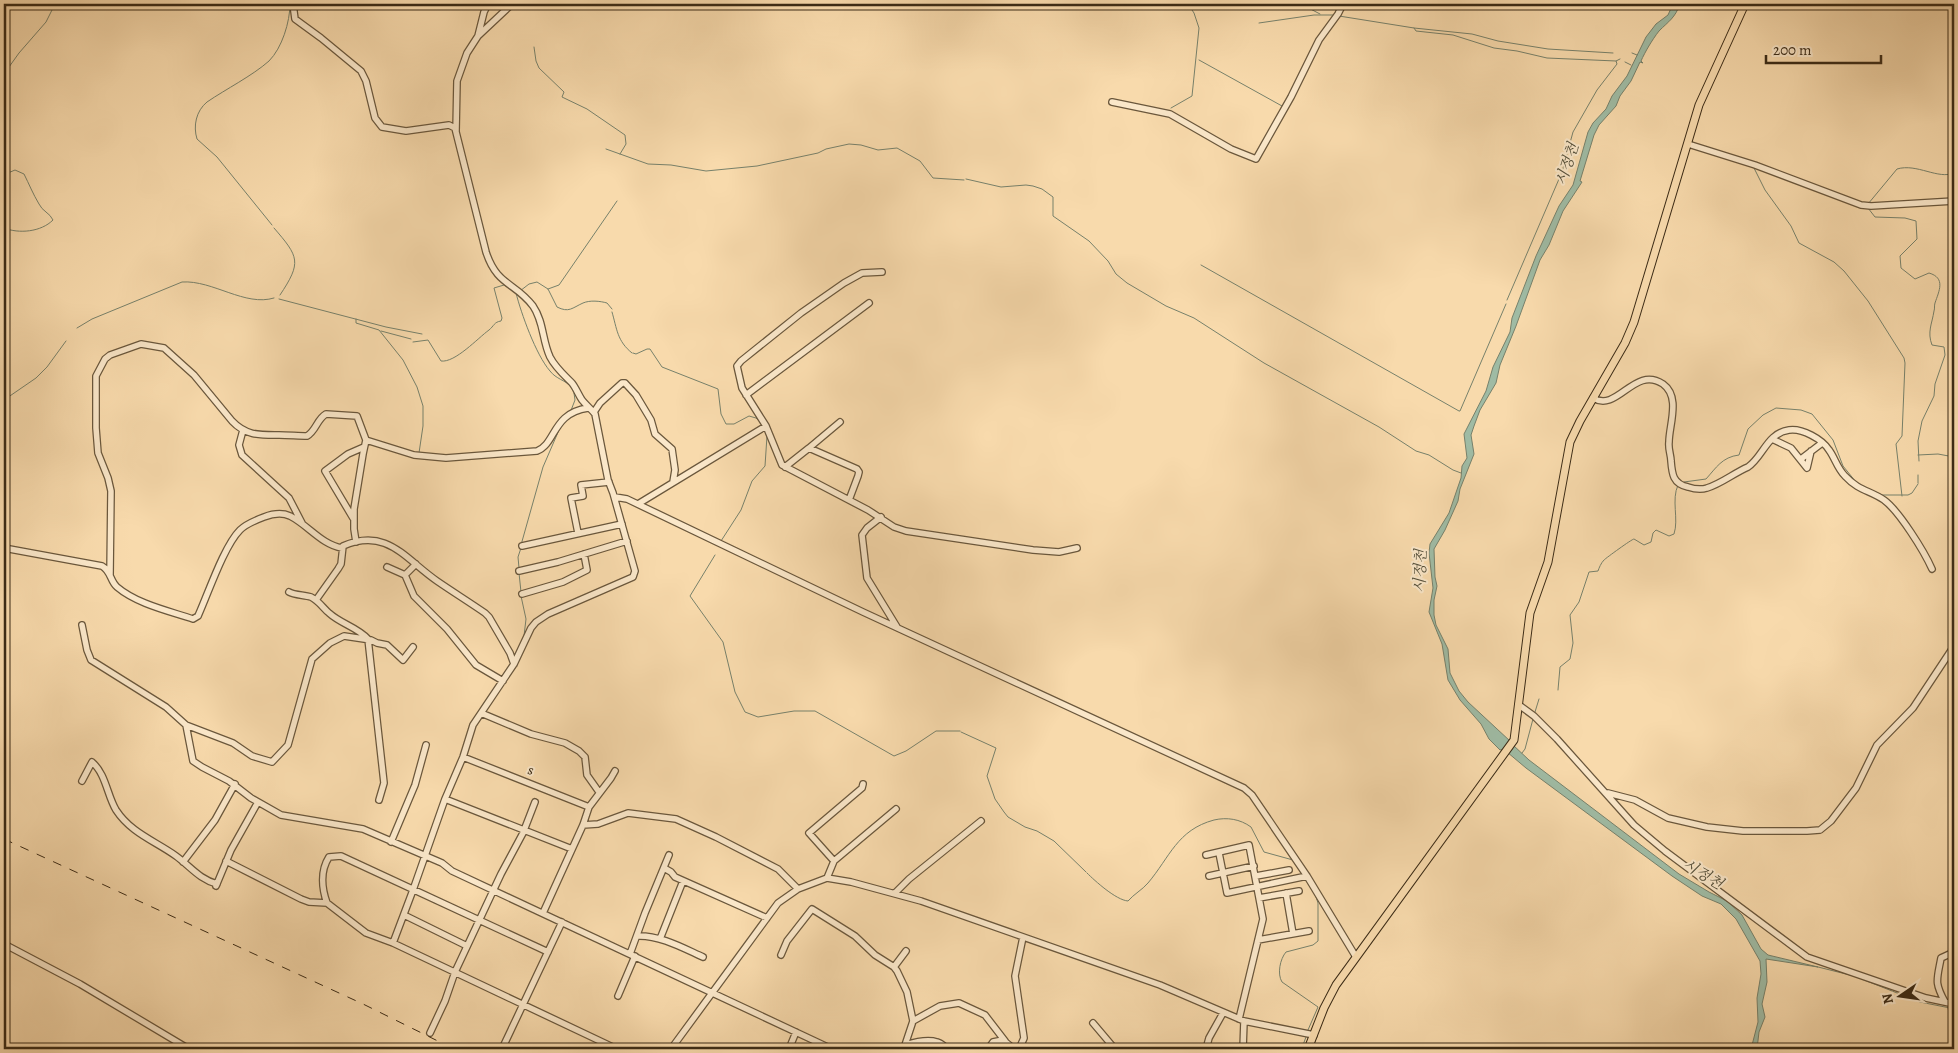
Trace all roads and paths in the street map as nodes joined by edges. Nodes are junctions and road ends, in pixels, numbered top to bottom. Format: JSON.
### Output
{"nodes":[{"id":1,"x":293,"y":4,"type":"edge"},
{"id":2,"x":488,"y":4,"type":"edge"},
{"id":3,"x":512,"y":4,"type":"edge"},
{"id":4,"x":1343,"y":4,"type":"edge"},
{"id":5,"x":1745,"y":4,"type":"edge"},
{"id":6,"x":478,"y":36,"type":"junction"},
{"id":7,"x":1112,"y":102,"type":"dead end"},
{"id":8,"x":456,"y":131,"type":"junction"},
{"id":9,"x":1688,"y":144,"type":"junction"},
{"id":10,"x":1954,"y":201,"type":"edge"},
{"id":11,"x":882,"y":272,"type":"dead end"},
{"id":12,"x":869,"y":303,"type":"dead end"},
{"id":13,"x":746,"y":395,"type":"junction"},
{"id":14,"x":1593,"y":398,"type":"junction"},
{"id":15,"x":591,"y":410,"type":"junction"},
{"id":16,"x":840,"y":422,"type":"dead end"},
{"id":17,"x":766,"y":426,"type":"junction"},
{"id":18,"x":243,"y":430,"type":"junction"},
{"id":19,"x":1772,"y":439,"type":"junction"},
{"id":20,"x":366,"y":440,"type":"junction"},
{"id":21,"x":1822,"y":443,"type":"junction"},
{"id":22,"x":364,"y":447,"type":"junction"},
{"id":23,"x":809,"y":448,"type":"junction"},
{"id":24,"x":1811,"y":451,"type":"junction"},
{"id":25,"x":1801,"y":459,"type":"junction"},
{"id":26,"x":785,"y":467,"type":"junction"},
{"id":27,"x":609,"y":482,"type":"junction"},
{"id":28,"x":673,"y":482,"type":"junction"},
{"id":29,"x":614,"y":497,"type":"junction"},
{"id":30,"x":849,"y":500,"type":"junction"},
{"id":31,"x":637,"y":504,"type":"junction"},
{"id":32,"x":353,"y":518,"type":"junction"},
{"id":33,"x":881,"y":518,"type":"junction"},
{"id":34,"x":622,"y":524,"type":"junction"},
{"id":35,"x":303,"y":525,"type":"junction"},
{"id":36,"x":578,"y":533,"type":"junction"},
{"id":37,"x":627,"y":541,"type":"junction"},
{"id":38,"x":356,"y":542,"type":"junction"},
{"id":39,"x":522,"y":546,"type":"dead end"},
{"id":40,"x":4,"y":548,"type":"edge"},
{"id":41,"x":342,"y":548,"type":"junction"},
{"id":42,"x":1077,"y":548,"type":"dead end"},
{"id":43,"x":584,"y":554,"type":"junction"},
{"id":44,"x":416,"y":564,"type":"junction"},
{"id":45,"x":387,"y":567,"type":"dead end"},
{"id":46,"x":1932,"y":569,"type":"dead end"},
{"id":47,"x":519,"y":571,"type":"dead end"},
{"id":48,"x":405,"y":575,"type":"junction"},
{"id":49,"x":110,"y":576,"type":"junction"},
{"id":50,"x":289,"y":592,"type":"dead end"},
{"id":51,"x":522,"y":594,"type":"dead end"},
{"id":52,"x":316,"y":600,"type":"junction"},
{"id":53,"x":82,"y":625,"type":"dead end"},
{"id":54,"x":897,"y":627,"type":"junction"},
{"id":55,"x":368,"y":639,"type":"junction"},
{"id":56,"x":1954,"y":646,"type":"edge"},
{"id":57,"x":413,"y":647,"type":"dead end"},
{"id":58,"x":514,"y":664,"type":"junction"},
{"id":59,"x":503,"y":681,"type":"junction"},
{"id":60,"x":1518,"y":705,"type":"junction"},
{"id":61,"x":481,"y":713,"type":"junction"},
{"id":62,"x":186,"y":725,"type":"junction"},
{"id":63,"x":426,"y":745,"type":"dead end"},
{"id":64,"x":463,"y":758,"type":"junction"},
{"id":65,"x":614,"y":770,"type":"dead end"},
{"id":66,"x":82,"y":781,"type":"dead end"},
{"id":67,"x":235,"y":784,"type":"junction"},
{"id":68,"x":863,"y":784,"type":"dead end"},
{"id":69,"x":599,"y":792,"type":"junction"},
{"id":70,"x":1606,"y":792,"type":"junction"},
{"id":71,"x":445,"y":799,"type":"junction"},
{"id":72,"x":379,"y":800,"type":"dead end"},
{"id":73,"x":258,"y":802,"type":"junction"},
{"id":74,"x":535,"y":802,"type":"dead end"},
{"id":75,"x":590,"y":807,"type":"junction"},
{"id":76,"x":896,"y":809,"type":"dead end"},
{"id":77,"x":981,"y":821,"type":"dead end"},
{"id":78,"x":584,"y":825,"type":"junction"},
{"id":79,"x":525,"y":829,"type":"junction"},
{"id":80,"x":391,"y":842,"type":"junction"},
{"id":81,"x":572,"y":848,"type":"junction"},
{"id":82,"x":1219,"y":852,"type":"junction"},
{"id":83,"x":670,"y":855,"type":"dead end"},
{"id":84,"x":425,"y":856,"type":"junction"},
{"id":85,"x":1206,"y":856,"type":"dead end"},
{"id":86,"x":226,"y":861,"type":"junction"},
{"id":87,"x":834,"y":861,"type":"junction"},
{"id":88,"x":183,"y":862,"type":"junction"},
{"id":89,"x":1254,"y":866,"type":"junction"},
{"id":90,"x":664,"y":868,"type":"junction"},
{"id":91,"x":1289,"y":870,"type":"dead end"},
{"id":92,"x":1223,"y":873,"type":"junction"},
{"id":93,"x":1209,"y":876,"type":"dead end"},
{"id":94,"x":1256,"y":876,"type":"junction"},
{"id":95,"x":1308,"y":876,"type":"junction"},
{"id":96,"x":827,"y":878,"type":"junction"},
{"id":97,"x":683,"y":881,"type":"junction"},
{"id":98,"x":1258,"y":887,"type":"junction"},
{"id":99,"x":798,"y":889,"type":"junction"},
{"id":100,"x":414,"y":890,"type":"junction"},
{"id":101,"x":493,"y":890,"type":"junction"},
{"id":102,"x":1299,"y":891,"type":"dead end"},
{"id":103,"x":895,"y":893,"type":"junction"},
{"id":104,"x":1286,"y":893,"type":"junction"},
{"id":105,"x":1259,"y":898,"type":"junction"},
{"id":106,"x":327,"y":904,"type":"junction"},
{"id":107,"x":543,"y":913,"type":"junction"},
{"id":108,"x":404,"y":915,"type":"junction"},
{"id":109,"x":767,"y":918,"type":"junction"},
{"id":110,"x":480,"y":920,"type":"junction"},
{"id":111,"x":562,"y":922,"type":"junction"},
{"id":112,"x":1309,"y":931,"type":"dead end"},
{"id":113,"x":1294,"y":934,"type":"junction"},
{"id":114,"x":638,"y":936,"type":"junction"},
{"id":115,"x":1023,"y":937,"type":"junction"},
{"id":116,"x":660,"y":939,"type":"junction"},
{"id":117,"x":1258,"y":940,"type":"junction"},
{"id":118,"x":392,"y":943,"type":"junction"},
{"id":119,"x":4,"y":944,"type":"edge"},
{"id":120,"x":468,"y":946,"type":"junction"},
{"id":121,"x":906,"y":951,"type":"dead end"},
{"id":122,"x":548,"y":952,"type":"junction"},
{"id":123,"x":1954,"y":952,"type":"edge"},
{"id":124,"x":632,"y":955,"type":"junction"},
{"id":125,"x":781,"y":955,"type":"dead end"},
{"id":126,"x":703,"y":957,"type":"dead end"},
{"id":127,"x":1356,"y":957,"type":"junction"},
{"id":128,"x":894,"y":967,"type":"junction"},
{"id":129,"x":455,"y":972,"type":"junction"},
{"id":130,"x":712,"y":993,"type":"junction"},
{"id":131,"x":618,"y":996,"type":"dead end"},
{"id":132,"x":1950,"y":1003,"type":"edge"},
{"id":133,"x":522,"y":1005,"type":"junction"},
{"id":134,"x":1223,"y":1013,"type":"junction"},
{"id":135,"x":1242,"y":1020,"type":"junction"},
{"id":136,"x":912,"y":1021,"type":"junction"},
{"id":137,"x":1954,"y":1022,"type":"edge"},
{"id":138,"x":1093,"y":1023,"type":"dead end"},
{"id":139,"x":796,"y":1032,"type":"junction"},
{"id":140,"x":430,"y":1033,"type":"dead end"},
{"id":141,"x":1314,"y":1035,"type":"junction"},
{"id":142,"x":1954,"y":1035,"type":"edge"},
{"id":143,"x":1006,"y":1041,"type":"junction"},
{"id":144,"x":903,"y":1047,"type":"edge"},
{"id":145,"x":189,"y":1049,"type":"edge"},
{"id":146,"x":502,"y":1049,"type":"edge"},
{"id":147,"x":617,"y":1049,"type":"edge"},
{"id":148,"x":671,"y":1049,"type":"edge"},
{"id":149,"x":789,"y":1049,"type":"edge"},
{"id":150,"x":832,"y":1049,"type":"edge"},
{"id":151,"x":948,"y":1049,"type":"edge"},
{"id":152,"x":988,"y":1049,"type":"edge"},
{"id":153,"x":1014,"y":1049,"type":"edge"},
{"id":154,"x":1019,"y":1049,"type":"edge"},
{"id":155,"x":1115,"y":1049,"type":"edge"},
{"id":156,"x":1206,"y":1049,"type":"edge"},
{"id":157,"x":1243,"y":1049,"type":"edge"},
{"id":158,"x":1308,"y":1049,"type":"edge"},
{"id":159,"x":1950,"y":1049,"type":"edge"}],
"edges":[{"from":1,"to":8,"type":"street"},
{"from":2,"to":6,"type":"street"},
{"from":3,"to":6,"type":"street"},
{"from":4,"to":7,"type":"street"},
{"from":5,"to":9,"type":"main road"},
{"from":6,"to":8,"type":"street"},
{"from":8,"to":15,"type":"street"},
{"from":9,"to":10,"type":"street"},
{"from":9,"to":14,"type":"main road"},
{"from":11,"to":13,"type":"street"},
{"from":12,"to":13,"type":"street"},
{"from":13,"to":17,"type":"street"},
{"from":14,"to":19,"type":"street"},
{"from":14,"to":60,"type":"main road"},
{"from":15,"to":20,"type":"street"},
{"from":15,"to":27,"type":"street"},
{"from":15,"to":28,"type":"street"},
{"from":16,"to":23,"type":"street"},
{"from":17,"to":26,"type":"street"},
{"from":17,"to":28,"type":"street"},
{"from":18,"to":20,"type":"street"},
{"from":18,"to":35,"type":"street"},
{"from":18,"to":49,"type":"street"},
{"from":19,"to":21,"type":"street"},
{"from":19,"to":25,"type":"street"},
{"from":20,"to":22,"type":"street"},
{"from":21,"to":24,"type":"street"},
{"from":21,"to":46,"type":"street"},
{"from":22,"to":32,"type":"street"},
{"from":22,"to":32,"type":"street"},
{"from":23,"to":26,"type":"street"},
{"from":23,"to":30,"type":"street"},
{"from":24,"to":25,"type":"street"},
{"from":24,"to":25,"type":"street"},
{"from":26,"to":30,"type":"street"},
{"from":27,"to":29,"type":"street"},
{"from":27,"to":36,"type":"street"},
{"from":28,"to":31,"type":"street"},
{"from":29,"to":31,"type":"street"},
{"from":29,"to":34,"type":"street"},
{"from":30,"to":33,"type":"street"},
{"from":31,"to":54,"type":"street"},
{"from":32,"to":38,"type":"street"},
{"from":33,"to":42,"type":"street"},
{"from":33,"to":54,"type":"street"},
{"from":34,"to":36,"type":"street"},
{"from":34,"to":37,"type":"street"},
{"from":35,"to":41,"type":"street"},
{"from":35,"to":49,"type":"street"},
{"from":36,"to":39,"type":"street"},
{"from":37,"to":43,"type":"street"},
{"from":37,"to":58,"type":"street"},
{"from":38,"to":41,"type":"street"},
{"from":38,"to":44,"type":"street"},
{"from":40,"to":49,"type":"street"},
{"from":41,"to":52,"type":"street"},
{"from":43,"to":47,"type":"street"},
{"from":43,"to":51,"type":"street"},
{"from":44,"to":48,"type":"street"},
{"from":44,"to":58,"type":"street"},
{"from":45,"to":48,"type":"street"},
{"from":48,"to":59,"type":"street"},
{"from":50,"to":52,"type":"street"},
{"from":52,"to":55,"type":"street"},
{"from":53,"to":62,"type":"street"},
{"from":54,"to":95,"type":"street"},
{"from":55,"to":57,"type":"street"},
{"from":55,"to":62,"type":"street"},
{"from":55,"to":72,"type":"street"},
{"from":56,"to":70,"type":"street"},
{"from":58,"to":59,"type":"street"},
{"from":59,"to":61,"type":"street"},
{"from":60,"to":70,"type":"street"},
{"from":60,"to":127,"type":"main road"},
{"from":61,"to":64,"type":"street"},
{"from":61,"to":69,"type":"street"},
{"from":62,"to":67,"type":"street"},
{"from":63,"to":80,"type":"street"},
{"from":64,"to":71,"type":"street"},
{"from":64,"to":75,"type":"street","name":"s"},
{"from":65,"to":69,"type":"street"},
{"from":66,"to":88,"type":"street"},
{"from":67,"to":73,"type":"street"},
{"from":67,"to":88,"type":"street"},
{"from":68,"to":87,"type":"street"},
{"from":69,"to":75,"type":"street"},
{"from":70,"to":132,"type":"street"},
{"from":71,"to":79,"type":"street"},
{"from":71,"to":84,"type":"street"},
{"from":73,"to":80,"type":"street"},
{"from":73,"to":86,"type":"street"},
{"from":74,"to":79,"type":"street"},
{"from":75,"to":78,"type":"street"},
{"from":76,"to":87,"type":"street"},
{"from":77,"to":103,"type":"street"},
{"from":78,"to":81,"type":"street"},
{"from":78,"to":99,"type":"street"},
{"from":79,"to":81,"type":"street"},
{"from":79,"to":101,"type":"street"},
{"from":80,"to":84,"type":"street"},
{"from":81,"to":107,"type":"street"},
{"from":82,"to":85,"type":"street"},
{"from":82,"to":89,"type":"street"},
{"from":82,"to":92,"type":"street"},
{"from":83,"to":90,"type":"street"},
{"from":84,"to":100,"type":"street"},
{"from":84,"to":101,"type":"street"},
{"from":86,"to":88,"type":"street"},
{"from":86,"to":106,"type":"street"},
{"from":87,"to":96,"type":"street"},
{"from":89,"to":92,"type":"street"},
{"from":89,"to":94,"type":"street"},
{"from":90,"to":97,"type":"street"},
{"from":90,"to":114,"type":"street"},
{"from":91,"to":94,"type":"street"},
{"from":92,"to":93,"type":"street"},
{"from":92,"to":98,"type":"street"},
{"from":94,"to":98,"type":"street"},
{"from":95,"to":98,"type":"street"},
{"from":95,"to":127,"type":"street"},
{"from":96,"to":99,"type":"street"},
{"from":96,"to":103,"type":"street"},
{"from":97,"to":109,"type":"street"},
{"from":97,"to":116,"type":"street"},
{"from":98,"to":105,"type":"street"},
{"from":99,"to":109,"type":"street"},
{"from":100,"to":106,"type":"street"},
{"from":100,"to":108,"type":"street"},
{"from":100,"to":110,"type":"street"},
{"from":101,"to":107,"type":"street"},
{"from":101,"to":110,"type":"street"},
{"from":102,"to":104,"type":"street"},
{"from":103,"to":115,"type":"street"},
{"from":104,"to":105,"type":"street"},
{"from":104,"to":113,"type":"street"},
{"from":105,"to":117,"type":"street"},
{"from":106,"to":118,"type":"street"},
{"from":107,"to":111,"type":"street"},
{"from":108,"to":118,"type":"street"},
{"from":108,"to":120,"type":"street"},
{"from":109,"to":130,"type":"street"},
{"from":110,"to":120,"type":"street"},
{"from":110,"to":122,"type":"street"},
{"from":111,"to":122,"type":"street"},
{"from":111,"to":124,"type":"street"},
{"from":112,"to":113,"type":"street"},
{"from":113,"to":117,"type":"street"},
{"from":114,"to":116,"type":"street"},
{"from":114,"to":124,"type":"street"},
{"from":115,"to":134,"type":"street"},
{"from":115,"to":154,"type":"street"},
{"from":116,"to":126,"type":"street"},
{"from":117,"to":135,"type":"street"},
{"from":118,"to":129,"type":"street"},
{"from":119,"to":145,"type":"street"},
{"from":120,"to":129,"type":"street"},
{"from":121,"to":128,"type":"street"},
{"from":122,"to":133,"type":"street"},
{"from":123,"to":132,"type":"street"},
{"from":124,"to":130,"type":"street"},
{"from":124,"to":131,"type":"street"},
{"from":125,"to":128,"type":"street"},
{"from":127,"to":141,"type":"main road"},
{"from":128,"to":136,"type":"street"},
{"from":129,"to":133,"type":"street"},
{"from":129,"to":140,"type":"street"},
{"from":130,"to":139,"type":"street"},
{"from":130,"to":148,"type":"street"},
{"from":132,"to":137,"type":"street"},
{"from":133,"to":146,"type":"street"},
{"from":133,"to":147,"type":"street"},
{"from":134,"to":135,"type":"street"},
{"from":134,"to":156,"type":"street"},
{"from":135,"to":141,"type":"street"},
{"from":135,"to":157,"type":"street"},
{"from":136,"to":143,"type":"street"},
{"from":136,"to":144,"type":"street"},
{"from":138,"to":155,"type":"street"},
{"from":139,"to":149,"type":"street"},
{"from":139,"to":150,"type":"street"},
{"from":141,"to":158,"type":"main road"},
{"from":142,"to":159,"type":"street"},
{"from":143,"to":152,"type":"street"},
{"from":143,"to":153,"type":"street"},
{"from":144,"to":151,"type":"street"}]}
